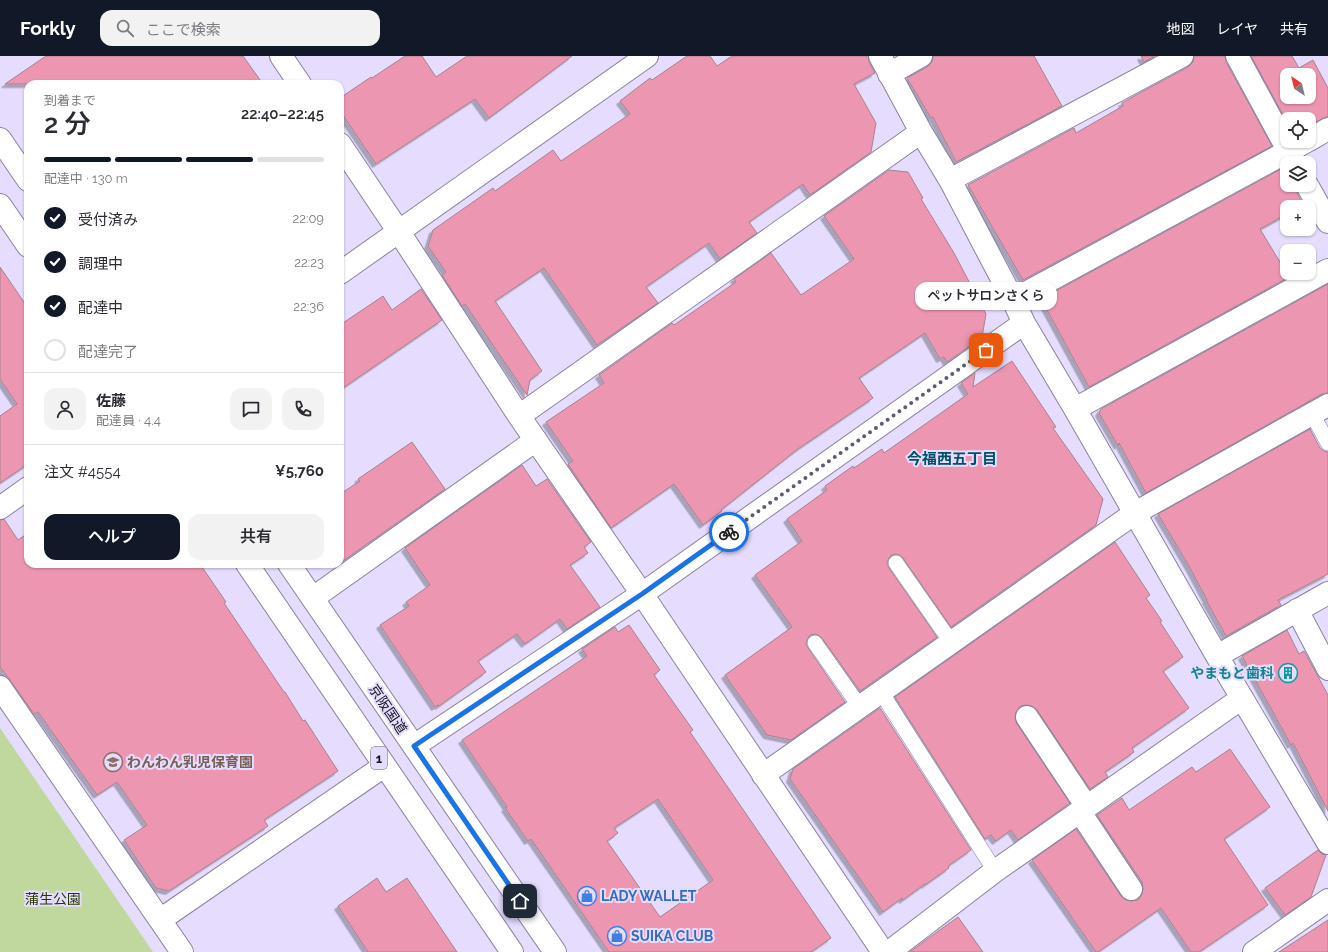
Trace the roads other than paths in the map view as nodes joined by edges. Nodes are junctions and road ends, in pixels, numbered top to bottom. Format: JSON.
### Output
{"nodes":[{"id":1,"x":281,"y":56,"type":"edge"},
{"id":2,"x":647,"y":56,"type":"edge"},
{"id":3,"x":921,"y":56,"type":"edge"},
{"id":4,"x":1182,"y":56,"type":"edge"},
{"id":5,"x":1237,"y":56,"type":"edge"},
{"id":6,"x":884,"y":65,"type":"edge"},
{"id":7,"x":297,"y":80,"type":"edge"},
{"id":8,"x":1328,"y":129,"type":"edge"},
{"id":9,"x":921,"y":132,"type":"junction"},
{"id":10,"x":0,"y":139,"type":"edge"},
{"id":11,"x":1300,"y":149,"type":"edge"},
{"id":12,"x":344,"y":150,"type":"edge"},
{"id":13,"x":24,"y":174,"type":"edge"},
{"id":14,"x":950,"y":180,"type":"junction"},
{"id":15,"x":1311,"y":192,"type":"edge"},
{"id":16,"x":0,"y":205,"type":"edge"},
{"id":17,"x":1328,"y":222,"type":"edge"},
{"id":18,"x":400,"y":232,"type":"junction"},
{"id":19,"x":24,"y":240,"type":"edge"},
{"id":20,"x":344,"y":270,"type":"edge"},
{"id":21,"x":1328,"y":270,"type":"edge"},
{"id":22,"x":1014,"y":300,"type":"junction"},
{"id":23,"x":1024,"y":323,"type":"junction"},
{"id":24,"x":1075,"y":409,"type":"junction"},
{"id":25,"x":1320,"y":410,"type":"edge"},
{"id":26,"x":519,"y":416,"type":"junction"},
{"id":27,"x":536,"y":440,"type":"junction"},
{"id":28,"x":1328,"y":443,"type":"edge"},
{"id":29,"x":24,"y":491,"type":"edge"},
{"id":30,"x":0,"y":508,"type":"edge"},
{"id":31,"x":1135,"y":513,"type":"junction"},
{"id":32,"x":896,"y":563,"type":"dead end"},
{"id":33,"x":250,"y":568,"type":"edge"},
{"id":34,"x":292,"y":568,"type":"edge"},
{"id":35,"x":1328,"y":593,"type":"edge"},
{"id":36,"x":642,"y":594,"type":"junction"},
{"id":37,"x":313,"y":598,"type":"junction"},
{"id":38,"x":1297,"y":610,"type":"junction"},
{"id":39,"x":951,"y":642,"type":"junction"},
{"id":40,"x":815,"y":643,"type":"dead end"},
{"id":41,"x":1217,"y":656,"type":"junction"},
{"id":42,"x":1328,"y":669,"type":"edge"},
{"id":43,"x":0,"y":687,"type":"edge"},
{"id":44,"x":881,"y":692,"type":"junction"},
{"id":45,"x":1242,"y":698,"type":"junction"},
{"id":46,"x":860,"y":707,"type":"junction"},
{"id":47,"x":1027,"y":717,"type":"dead end"},
{"id":48,"x":414,"y":746,"type":"junction"},
{"id":49,"x":384,"y":766,"type":"junction"},
{"id":50,"x":763,"y":775,"type":"junction"},
{"id":51,"x":1084,"y":809,"type":"junction"},
{"id":52,"x":1328,"y":844,"type":"edge"},
{"id":53,"x":995,"y":871,"type":"junction"},
{"id":54,"x":1131,"y":889,"type":"dead end"},
{"id":55,"x":1328,"y":900,"type":"edge"},
{"id":56,"x":160,"y":920,"type":"junction"},
{"id":57,"x":182,"y":952,"type":"edge"},
{"id":58,"x":512,"y":952,"type":"edge"},
{"id":59,"x":555,"y":952,"type":"edge"},
{"id":60,"x":883,"y":952,"type":"edge"},
{"id":61,"x":889,"y":952,"type":"edge"},
{"id":62,"x":1254,"y":952,"type":"edge"}],
"edges":[{"from":1,"to":7,"type":"main road"},
{"from":2,"to":18,"type":"main road"},
{"from":3,"to":6,"type":"main road"},
{"from":4,"to":14,"type":"main road"},
{"from":5,"to":11,"type":"main road"},
{"from":6,"to":9,"type":"main road"},
{"from":8,"to":11,"type":"main road"},
{"from":9,"to":14,"type":"main road"},
{"from":9,"to":26,"type":"main road"},
{"from":10,"to":13,"type":"main road"},
{"from":11,"to":22,"type":"main road"},
{"from":12,"to":18,"type":"main road"},
{"from":14,"to":22,"type":"main road"},
{"from":15,"to":17,"type":"main road"},
{"from":16,"to":19,"type":"main road"},
{"from":18,"to":20,"type":"main road"},
{"from":18,"to":26,"type":"main road"},
{"from":21,"to":24,"type":"main road"},
{"from":22,"to":23,"type":"main road"},
{"from":23,"to":24,"type":"main road"},
{"from":23,"to":36,"type":"main road"},
{"from":24,"to":31,"type":"main road"},
{"from":25,"to":28,"type":"lane"},
{"from":25,"to":31,"type":"main road"},
{"from":26,"to":27,"type":"main road"},
{"from":27,"to":36,"type":"main road"},
{"from":27,"to":37,"type":"main road"},
{"from":29,"to":30,"type":"main road"},
{"from":31,"to":39,"type":"main road"},
{"from":31,"to":41,"type":"main road"},
{"from":32,"to":39,"type":"lane"},
{"from":33,"to":49,"type":"main road","number":"1"},
{"from":34,"to":37,"type":"main road","name":"京阪国道"},
{"from":35,"to":38,"type":"main road"},
{"from":36,"to":48,"type":"main road"},
{"from":36,"to":50,"type":"main road"},
{"from":37,"to":48,"type":"main road","name":"京阪国道"},
{"from":38,"to":41,"type":"main road"},
{"from":38,"to":42,"type":"main road"},
{"from":39,"to":44,"type":"main road"},
{"from":40,"to":46,"type":"lane"},
{"from":41,"to":45,"type":"main road"},
{"from":43,"to":56,"type":"main road"},
{"from":44,"to":46,"type":"main road"},
{"from":44,"to":53,"type":"lane"},
{"from":45,"to":51,"type":"main road"},
{"from":45,"to":52,"type":"main road"},
{"from":46,"to":50,"type":"main road"},
{"from":47,"to":51,"type":"main road"},
{"from":48,"to":59,"type":"main road","name":"京阪国道"},
{"from":49,"to":56,"type":"main road"},
{"from":49,"to":58,"type":"main road","number":"1"},
{"from":50,"to":60,"type":"main road"},
{"from":51,"to":53,"type":"main road"},
{"from":51,"to":54,"type":"main road"},
{"from":53,"to":61,"type":"main road"},
{"from":55,"to":62,"type":"main road"},
{"from":56,"to":57,"type":"main road"}]}
